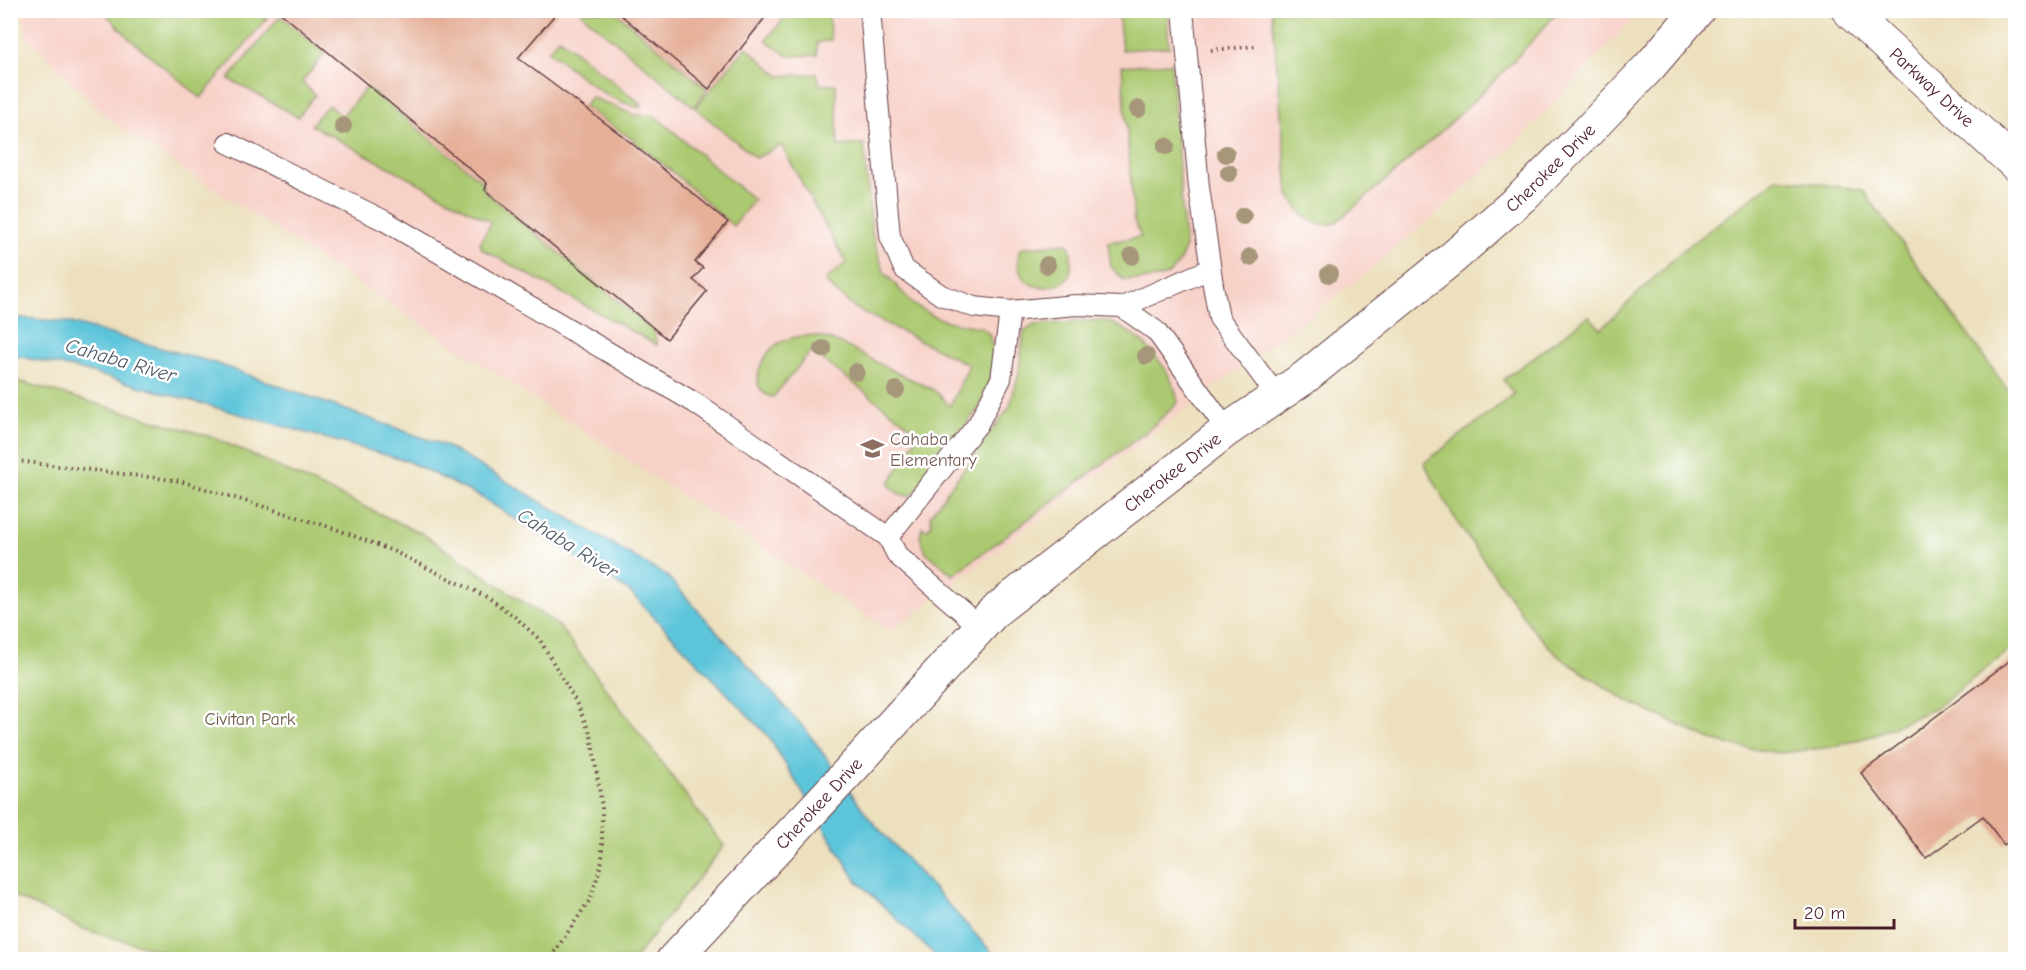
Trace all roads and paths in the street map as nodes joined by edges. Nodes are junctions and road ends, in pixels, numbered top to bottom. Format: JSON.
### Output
{"nodes":[{"id":1,"x":870,"y":10,"type":"edge"},
{"id":2,"x":1183,"y":10,"type":"edge"},
{"id":3,"x":1698,"y":10,"type":"edge"},
{"id":4,"x":1848,"y":10,"type":"edge"},
{"id":5,"x":1257,"y":46,"type":"dead end"},
{"id":6,"x":1187,"y":52,"type":"junction"},
{"id":7,"x":228,"y":143,"type":"dead end"},
{"id":8,"x":2016,"y":165,"type":"edge"},
{"id":9,"x":1210,"y":269,"type":"junction"},
{"id":10,"x":1122,"y":307,"type":"junction"},
{"id":11,"x":1010,"y":311,"type":"junction"},
{"id":12,"x":1277,"y":396,"type":"junction"},
{"id":13,"x":1227,"y":430,"type":"junction"},
{"id":14,"x":10,"y":460,"type":"edge"},
{"id":15,"x":893,"y":530,"type":"junction"},
{"id":16,"x":980,"y":627,"type":"junction"},
{"id":17,"x":549,"y":960,"type":"edge"},
{"id":18,"x":673,"y":960,"type":"edge"}],
"edges":[{"from":1,"to":11,"type":"lane"},
{"from":2,"to":6,"type":"lane"},
{"from":3,"to":12,"type":"street","name":"Cherokee Drive"},
{"from":4,"to":8,"type":"street","name":"Parkway Drive"},
{"from":5,"to":6,"type":"path"},
{"from":6,"to":9,"type":"lane"},
{"from":7,"to":15,"type":"lane"},
{"from":9,"to":10,"type":"lane"},
{"from":9,"to":12,"type":"lane"},
{"from":10,"to":11,"type":"lane"},
{"from":10,"to":13,"type":"lane"},
{"from":11,"to":15,"type":"lane"},
{"from":12,"to":13,"type":"street","name":"Cherokee Drive"},
{"from":13,"to":16,"type":"street","name":"Cherokee Drive"},
{"from":14,"to":17,"type":"path"},
{"from":15,"to":16,"type":"lane"},
{"from":16,"to":18,"type":"street","name":"Cherokee Drive"}]}
